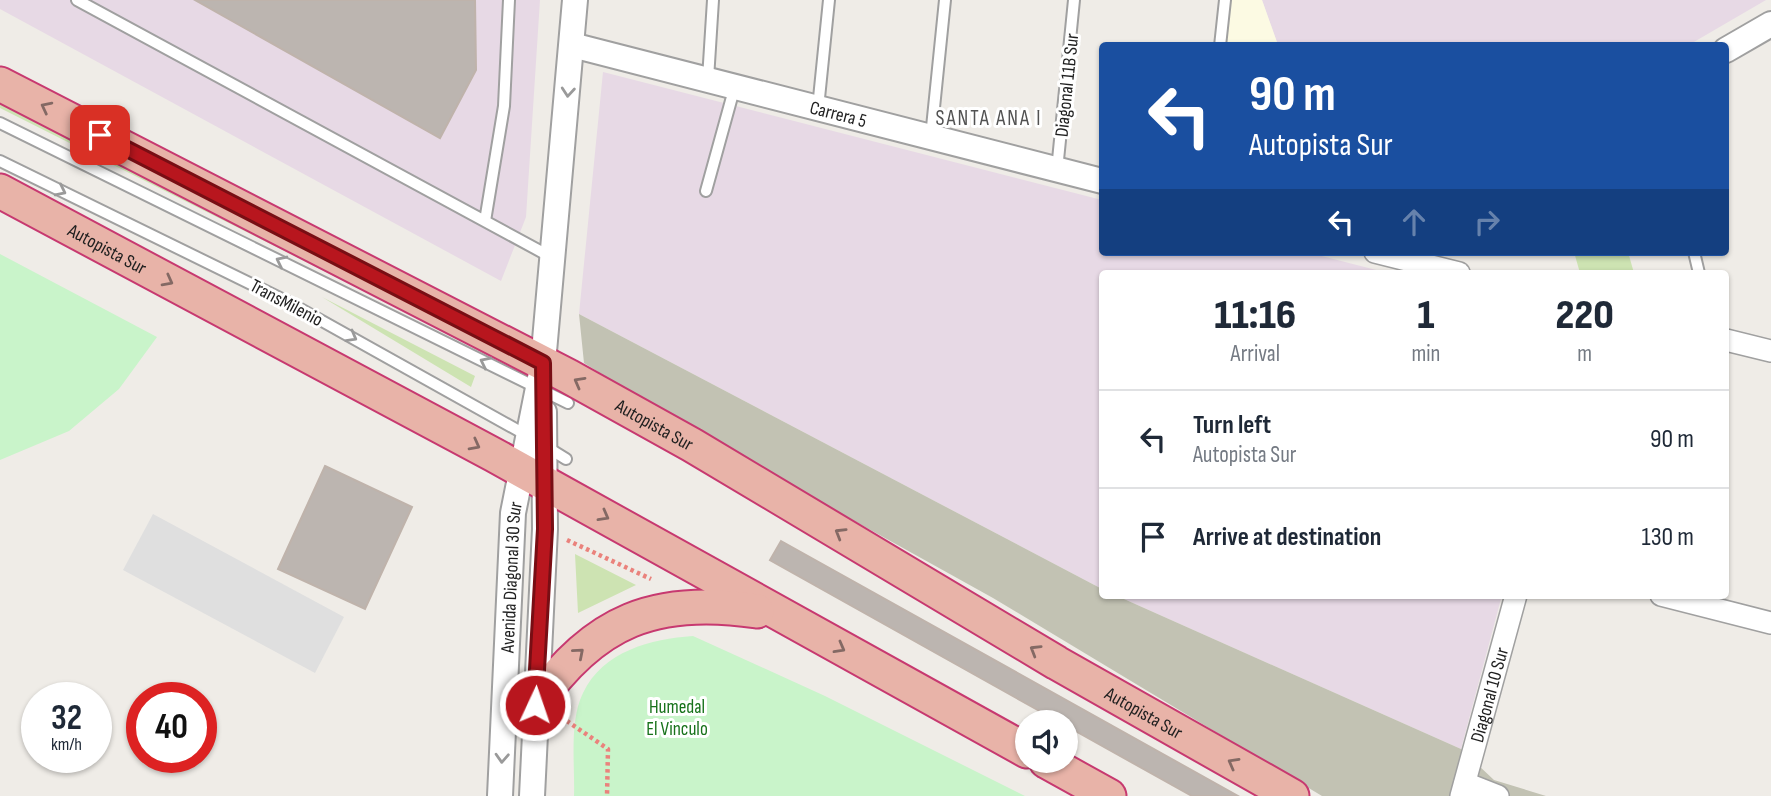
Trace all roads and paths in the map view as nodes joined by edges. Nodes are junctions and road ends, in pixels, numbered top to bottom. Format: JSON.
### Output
{"nodes":[{"id":1,"x":77,"y":0,"type":"edge"},
{"id":2,"x":509,"y":0,"type":"edge"},
{"id":3,"x":575,"y":0,"type":"edge"},
{"id":4,"x":713,"y":0,"type":"edge"},
{"id":5,"x":829,"y":0,"type":"edge"},
{"id":6,"x":945,"y":0,"type":"edge"},
{"id":7,"x":1074,"y":0,"type":"edge"},
{"id":8,"x":1225,"y":0,"type":"edge"},
{"id":9,"x":1771,"y":24,"type":"edge"},
{"id":10,"x":1220,"y":42,"type":"edge"},
{"id":11,"x":572,"y":45,"type":"junction"},
{"id":12,"x":1729,"y":48,"type":"edge"},
{"id":13,"x":708,"y":79,"type":"junction"},
{"id":14,"x":0,"y":83,"type":"edge"},
{"id":15,"x":735,"y":86,"type":"junction"},
{"id":16,"x":818,"y":108,"type":"junction"},
{"id":17,"x":0,"y":123,"type":"edge"},
{"id":18,"x":931,"y":137,"type":"junction"},
{"id":19,"x":0,"y":161,"type":"edge"},
{"id":20,"x":1057,"y":170,"type":"junction"},
{"id":21,"x":1099,"y":180,"type":"edge"},
{"id":22,"x":0,"y":191,"type":"edge"},
{"id":23,"x":706,"y":191,"type":"dead end"},
{"id":24,"x":485,"y":221,"type":"junction"},
{"id":25,"x":1391,"y":256,"type":"edge"},
{"id":26,"x":553,"y":258,"type":"junction"},
{"id":27,"x":1447,"y":270,"type":"edge"},
{"id":28,"x":1729,"y":341,"type":"edge"},
{"id":29,"x":1771,"y":351,"type":"edge"},
{"id":30,"x":542,"y":381,"type":"junction"},
{"id":31,"x":568,"y":403,"type":"dead end"},
{"id":32,"x":536,"y":441,"type":"junction"},
{"id":33,"x":544,"y":471,"type":"junction"},
{"id":34,"x":1516,"y":599,"type":"edge"},
{"id":35,"x":1677,"y":599,"type":"edge"},
{"id":36,"x":781,"y":615,"type":"junction"},
{"id":37,"x":1771,"y":623,"type":"edge"},
{"id":38,"x":554,"y":709,"type":"junction"},
{"id":39,"x":562,"y":731,"type":"dead end"},
{"id":40,"x":1015,"y":744,"type":"edge"},
{"id":41,"x":1068,"y":773,"type":"edge"},
{"id":42,"x":1463,"y":790,"type":"edge"},
{"id":43,"x":500,"y":796,"type":"edge"},
{"id":44,"x":532,"y":796,"type":"edge"},
{"id":45,"x":607,"y":796,"type":"edge"},
{"id":46,"x":1109,"y":796,"type":"edge"},
{"id":47,"x":1292,"y":796,"type":"edge"},
{"id":48,"x":1498,"y":796,"type":"edge"}],
"edges":[{"from":1,"to":24,"type":"lane"},
{"from":2,"to":24,"type":"lane"},
{"from":3,"to":11,"type":"street","name":"Avenida Diagonal 30 Sur"},
{"from":4,"to":13,"type":"lane"},
{"from":5,"to":16,"type":"lane"},
{"from":6,"to":18,"type":"lane"},
{"from":7,"to":20,"type":"lane","name":"Diagonal 11B Sur"},
{"from":8,"to":10,"type":"lane"},
{"from":9,"to":12,"type":"street"},
{"from":11,"to":13,"type":"street","name":"Carrera 5"},
{"from":11,"to":26,"type":"street","name":"Avenida Diagonal 30 Sur","one_way":true},
{"from":13,"to":15,"type":"street","name":"Carrera 5"},
{"from":30,"to":14,"type":"highway","name":"Autopista Sur","one_way":true},
{"from":15,"to":16,"type":"street","name":"Carrera 5"},
{"from":15,"to":23,"type":"lane"},
{"from":16,"to":18,"type":"street","name":"Carrera 5"},
{"from":30,"to":17,"type":"lane","name":"TransMilenio","one_way":true},
{"from":18,"to":20,"type":"street","name":"Carrera 5"},
{"from":19,"to":32,"type":"lane","name":"TransMilenio","one_way":true},
{"from":20,"to":21,"type":"street","name":"Carrera 5"},
{"from":22,"to":33,"type":"highway","name":"Autopista Sur","one_way":true},
{"from":24,"to":26,"type":"lane"},
{"from":25,"to":27,"type":"street"},
{"from":26,"to":30,"type":"street","name":"Avenida Diagonal 30 Sur"},
{"from":28,"to":29,"type":"street"},
{"from":30,"to":31,"type":"lane","name":"TransMilenio"},
{"from":30,"to":32,"type":"street","name":"Avenida Diagonal 30 Sur"},
{"from":47,"to":30,"type":"highway","name":"Autopista Sur","one_way":true},
{"from":32,"to":33,"type":"street","name":"Avenida Diagonal 30 Sur"},
{"from":32,"to":33,"type":"lane","name":"TransMilenio"},
{"from":33,"to":36,"type":"highway","name":"Autopista Sur","one_way":true},
{"from":33,"to":38,"type":"street","name":"Avenida Diagonal 30 Sur"},
{"from":33,"to":43,"type":"street","name":"Avenida Diagonal 30 Sur","one_way":true},
{"from":34,"to":42,"type":"street","name":"Diagonal 10 Sur"},
{"from":35,"to":37,"type":"street"},
{"from":38,"to":36,"type":"highway","one_way":true},
{"from":36,"to":40,"type":"highway","name":"Autopista Sur","one_way":true},
{"from":38,"to":39,"type":"path"},
{"from":38,"to":44,"type":"street","name":"Avenida Diagonal 30 Sur"},
{"from":38,"to":45,"type":"path"},
{"from":41,"to":46,"type":"highway"},
{"from":42,"to":48,"type":"street"}]}
